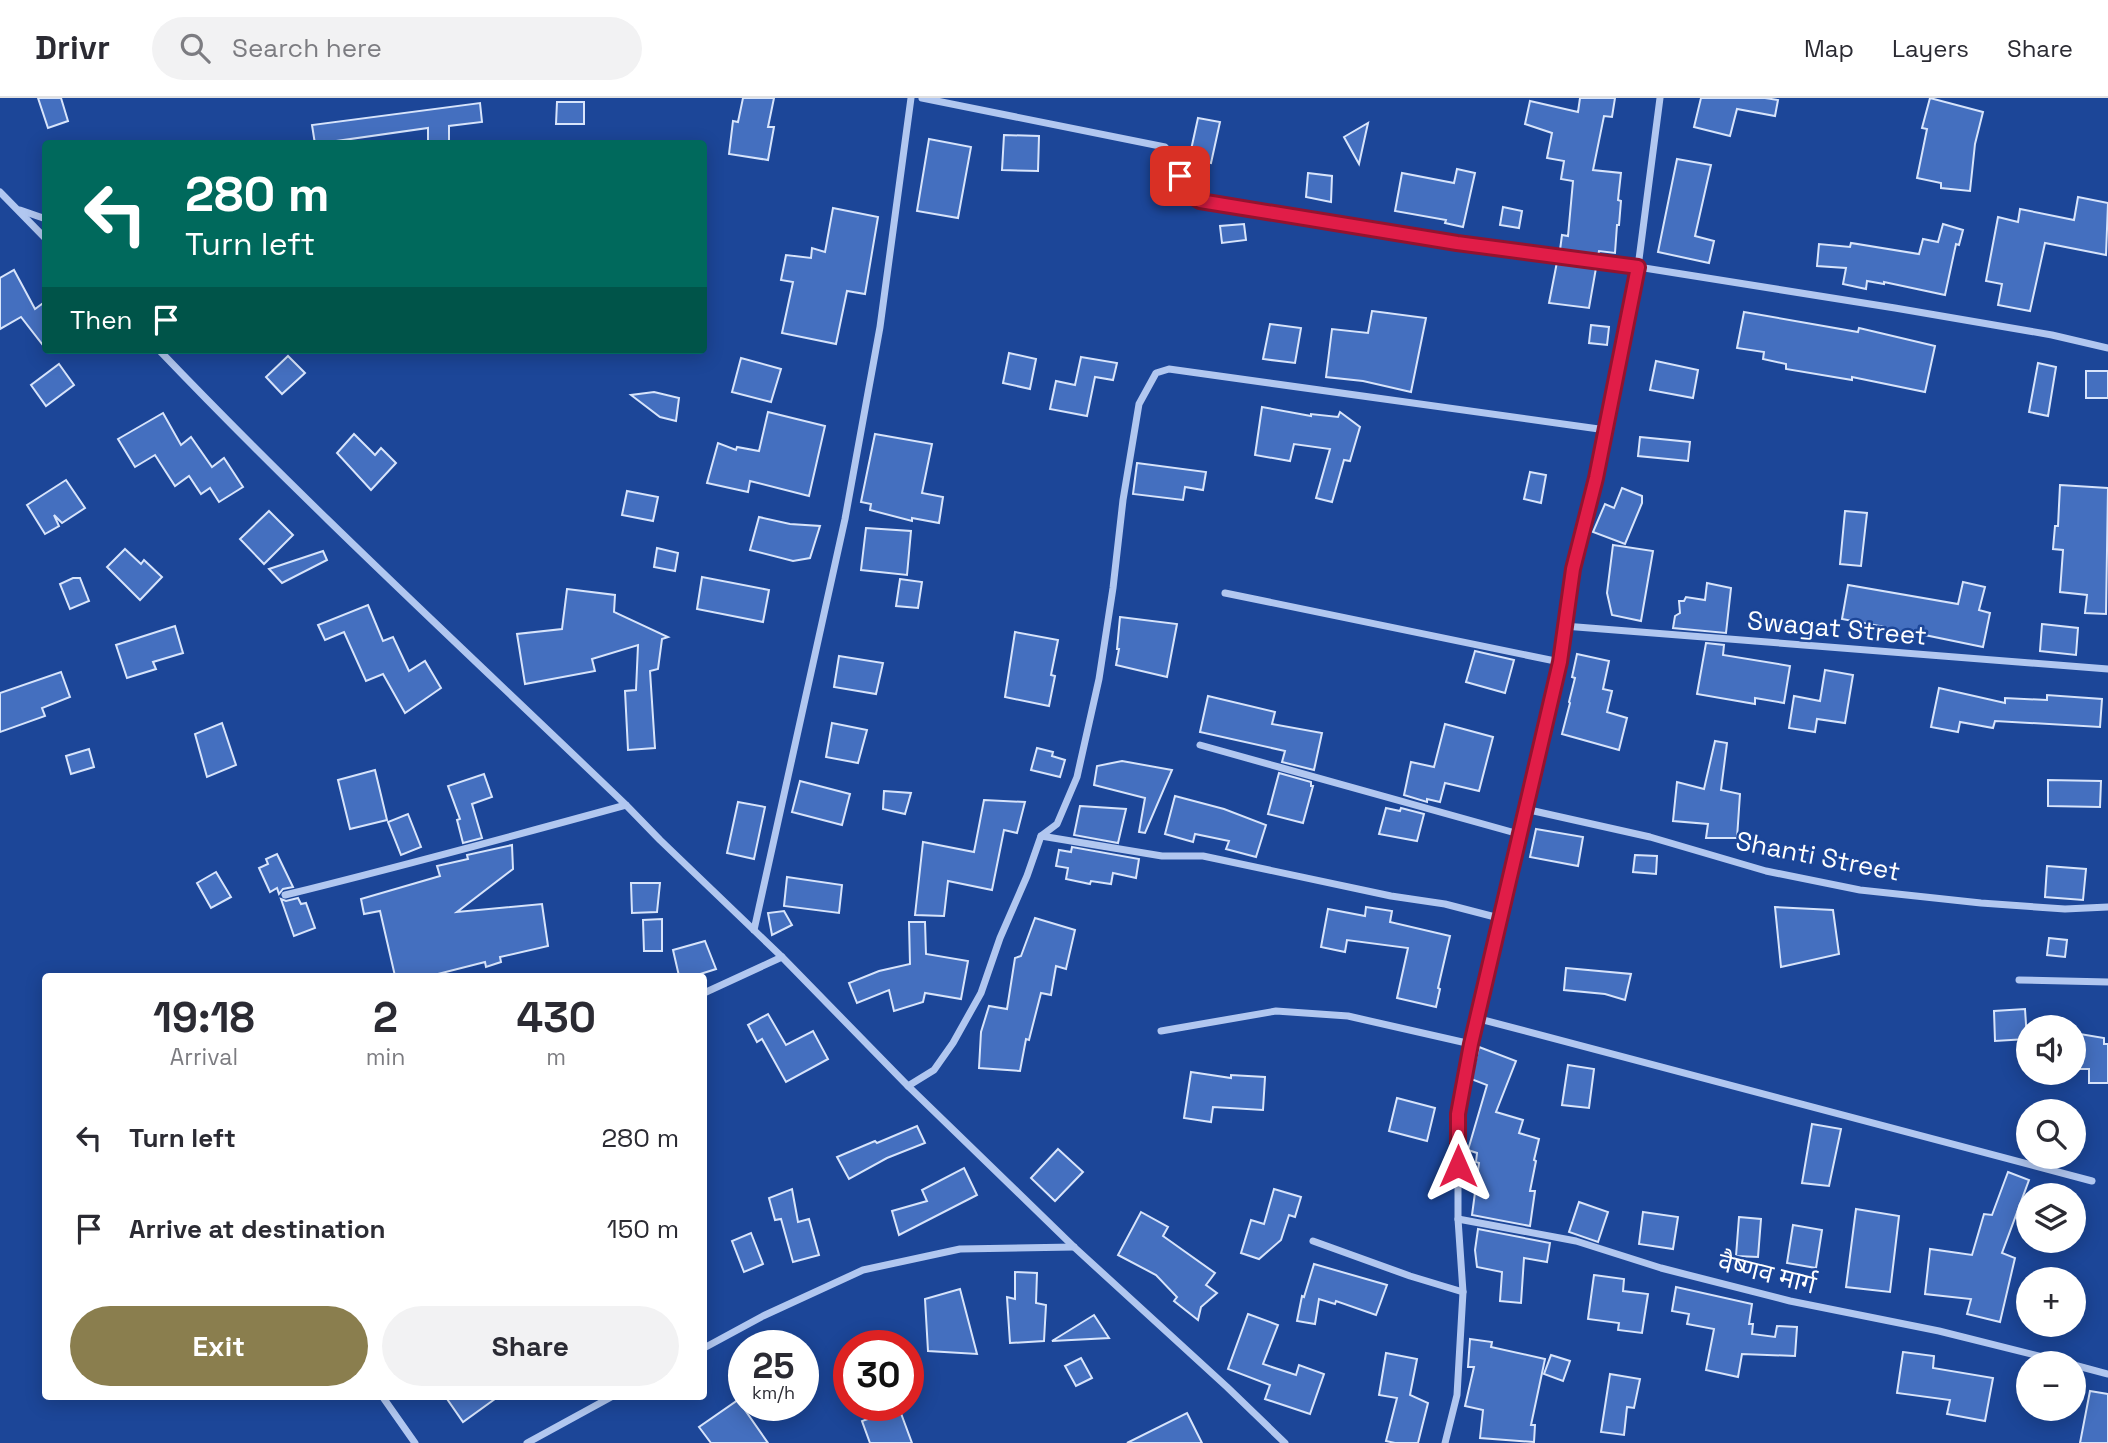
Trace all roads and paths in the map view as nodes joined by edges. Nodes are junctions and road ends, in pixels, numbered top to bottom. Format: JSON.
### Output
{"nodes":[{"id":1,"x":911,"y":98,"type":"edge"},
{"id":2,"x":922,"y":98,"type":"edge"},
{"id":3,"x":1660,"y":98,"type":"edge"},
{"id":4,"x":0,"y":192,"type":"edge"},
{"id":5,"x":18,"y":209,"type":"junction"},
{"id":6,"x":42,"y":218,"type":"edge"},
{"id":7,"x":42,"y":235,"type":"edge"},
{"id":8,"x":1638,"y":267,"type":"junction"},
{"id":9,"x":2108,"y":348,"type":"edge"},
{"id":10,"x":163,"y":354,"type":"edge"},
{"id":11,"x":1606,"y":430,"type":"junction"},
{"id":12,"x":1224,"y":593,"type":"dead end"},
{"id":13,"x":1564,"y":626,"type":"junction"},
{"id":14,"x":1560,"y":662,"type":"junction"},
{"id":15,"x":2108,"y":670,"type":"edge"},
{"id":16,"x":1200,"y":745,"type":"dead end"},
{"id":17,"x":626,"y":805,"type":"junction"},
{"id":18,"x":1525,"y":808,"type":"junction"},
{"id":19,"x":1519,"y":834,"type":"junction"},
{"id":20,"x":1041,"y":836,"type":"junction"},
{"id":21,"x":285,"y":895,"type":"dead end"},
{"id":22,"x":2108,"y":906,"type":"edge"},
{"id":23,"x":1499,"y":918,"type":"junction"},
{"id":24,"x":754,"y":930,"type":"junction"},
{"id":25,"x":782,"y":957,"type":"junction"},
{"id":26,"x":2019,"y":981,"type":"dead end"},
{"id":27,"x":2108,"y":982,"type":"edge"},
{"id":28,"x":707,"y":992,"type":"edge"},
{"id":29,"x":1476,"y":1018,"type":"junction"},
{"id":30,"x":1161,"y":1031,"type":"dead end"},
{"id":31,"x":1471,"y":1044,"type":"junction"},
{"id":32,"x":908,"y":1086,"type":"junction"},
{"id":33,"x":2092,"y":1181,"type":"dead end"},
{"id":34,"x":1458,"y":1219,"type":"junction"},
{"id":35,"x":1313,"y":1241,"type":"dead end"},
{"id":36,"x":1074,"y":1247,"type":"junction"},
{"id":37,"x":1463,"y":1292,"type":"junction"},
{"id":38,"x":707,"y":1346,"type":"edge"},
{"id":39,"x":2019,"y":1351,"type":"edge"},
{"id":40,"x":2086,"y":1368,"type":"edge"},
{"id":41,"x":2108,"y":1374,"type":"edge"},
{"id":42,"x":385,"y":1400,"type":"edge"},
{"id":43,"x":606,"y":1400,"type":"edge"},
{"id":44,"x":415,"y":1443,"type":"edge"},
{"id":45,"x":527,"y":1443,"type":"edge"},
{"id":46,"x":1285,"y":1443,"type":"edge"},
{"id":47,"x":1445,"y":1443,"type":"edge"}],
"edges":[{"from":1,"to":24,"type":"street"},
{"from":2,"to":8,"type":"street"},
{"from":3,"to":8,"type":"street"},
{"from":4,"to":5,"type":"street"},
{"from":5,"to":6,"type":"street"},
{"from":5,"to":7,"type":"street"},
{"from":8,"to":9,"type":"street"},
{"from":8,"to":11,"type":"street"},
{"from":10,"to":17,"type":"street"},
{"from":11,"to":13,"type":"street"},
{"from":11,"to":20,"type":"street"},
{"from":12,"to":14,"type":"street"},
{"from":13,"to":14,"type":"street"},
{"from":13,"to":15,"type":"street","name":"Swagat Street"},
{"from":14,"to":18,"type":"street"},
{"from":16,"to":19,"type":"street"},
{"from":17,"to":21,"type":"street"},
{"from":17,"to":24,"type":"street"},
{"from":18,"to":19,"type":"street"},
{"from":18,"to":22,"type":"street","name":"Shanti Street"},
{"from":19,"to":23,"type":"street"},
{"from":20,"to":23,"type":"street"},
{"from":20,"to":32,"type":"street"},
{"from":23,"to":29,"type":"street"},
{"from":24,"to":25,"type":"street"},
{"from":25,"to":28,"type":"street"},
{"from":25,"to":32,"type":"street"},
{"from":26,"to":27,"type":"street"},
{"from":29,"to":31,"type":"street"},
{"from":29,"to":33,"type":"street"},
{"from":30,"to":31,"type":"street"},
{"from":31,"to":34,"type":"street"},
{"from":32,"to":36,"type":"street"},
{"from":34,"to":37,"type":"street"},
{"from":34,"to":39,"type":"street","name":"वैष्णव मार्ग"},
{"from":35,"to":37,"type":"street"},
{"from":36,"to":38,"type":"street"},
{"from":36,"to":46,"type":"street"},
{"from":37,"to":47,"type":"street"},
{"from":40,"to":41,"type":"street"},
{"from":42,"to":44,"type":"street"},
{"from":43,"to":45,"type":"street"}]}
